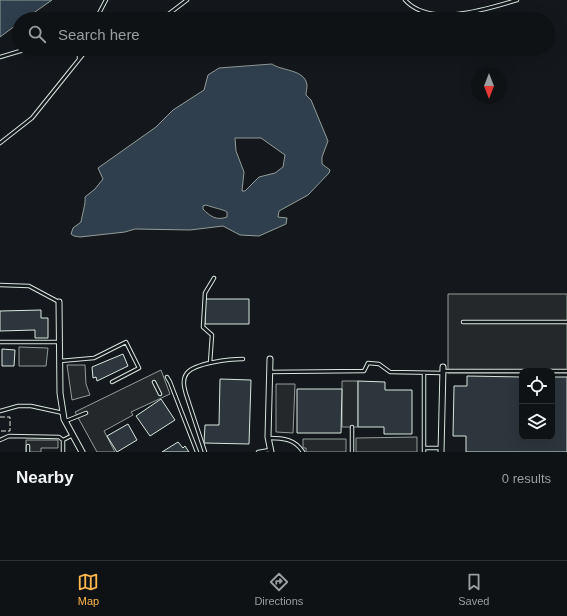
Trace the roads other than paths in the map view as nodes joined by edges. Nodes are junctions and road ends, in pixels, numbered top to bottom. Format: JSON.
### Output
{"nodes":[{"id":1,"x":106,"y":0,"type":"edge"},
{"id":2,"x":187,"y":0,"type":"edge"},
{"id":3,"x":405,"y":0,"type":"edge"},
{"id":4,"x":517,"y":0,"type":"edge"},
{"id":5,"x":100,"y":12,"type":"edge"},
{"id":6,"x":171,"y":12,"type":"edge"},
{"id":7,"x":421,"y":12,"type":"edge"},
{"id":8,"x":475,"y":12,"type":"edge"},
{"id":9,"x":12,"y":53,"type":"edge"},
{"id":10,"x":82,"y":56,"type":"edge"},
{"id":11,"x":0,"y":57,"type":"edge"},
{"id":12,"x":79,"y":59,"type":"joint"},
{"id":13,"x":0,"y":143,"type":"edge"},
{"id":14,"x":214,"y":278,"type":"dead end"},
{"id":15,"x":0,"y":284,"type":"edge"},
{"id":16,"x":59,"y":302,"type":"joint"},
{"id":17,"x":463,"y":322,"type":"dead end"},
{"id":18,"x":567,"y":322,"type":"edge"},
{"id":19,"x":0,"y":342,"type":"edge"},
{"id":20,"x":60,"y":342,"type":"junction"},
{"id":21,"x":243,"y":359,"type":"dead end"},
{"id":22,"x":270,"y":359,"type":"dead end"},
{"id":23,"x":60,"y":361,"type":"junction"},
{"id":24,"x":210,"y":363,"type":"junction"},
{"id":25,"x":443,"y":370,"type":"junction"},
{"id":26,"x":567,"y":371,"type":"edge"},
{"id":27,"x":269,"y":372,"type":"junction"},
{"id":28,"x":424,"y":373,"type":"junction"},
{"id":29,"x":166,"y":377,"type":"dead end"},
{"id":30,"x":112,"y":382,"type":"dead end"},
{"id":31,"x":154,"y":382,"type":"dead end"},
{"id":32,"x":160,"y":394,"type":"dead end"},
{"id":33,"x":0,"y":411,"type":"edge"},
{"id":34,"x":86,"y":412,"type":"dead end"},
{"id":35,"x":64,"y":413,"type":"junction"},
{"id":36,"x":66,"y":421,"type":"junction"},
{"id":37,"x":352,"y":427,"type":"dead end"},
{"id":38,"x":73,"y":435,"type":"junction"},
{"id":39,"x":268,"y":438,"type":"junction"},
{"id":40,"x":0,"y":440,"type":"edge"},
{"id":41,"x":63,"y":440,"type":"junction"},
{"id":42,"x":28,"y":446,"type":"dead end"},
{"id":43,"x":424,"y":448,"type":"junction"},
{"id":44,"x":441,"y":450,"type":"edge"},
{"id":45,"x":270,"y":451,"type":"edge"},
{"id":46,"x":28,"y":452,"type":"edge"},
{"id":47,"x":63,"y":452,"type":"edge"},
{"id":48,"x":82,"y":452,"type":"edge"},
{"id":49,"x":197,"y":452,"type":"edge"},
{"id":50,"x":205,"y":452,"type":"edge"},
{"id":51,"x":258,"y":452,"type":"edge"},
{"id":52,"x":303,"y":452,"type":"edge"},
{"id":53,"x":352,"y":452,"type":"edge"},
{"id":54,"x":424,"y":452,"type":"edge"}],
"edges":[{"from":1,"to":5,"type":"lane"},
{"from":2,"to":6,"type":"lane"},
{"from":3,"to":7,"type":"lane"},
{"from":4,"to":8,"type":"lane"},
{"from":9,"to":11,"type":"lane"},
{"from":10,"to":12,"type":"lane"},
{"from":12,"to":13,"type":"lane"},
{"from":14,"to":24,"type":"lane"},
{"from":15,"to":16,"type":"lane"},
{"from":16,"to":20,"type":"street"},
{"from":17,"to":18,"type":"lane"},
{"from":19,"to":20,"type":"lane"},
{"from":20,"to":23,"type":"street"},
{"from":21,"to":24,"type":"lane"},
{"from":22,"to":27,"type":"street"},
{"from":23,"to":30,"type":"lane"},
{"from":23,"to":35,"type":"street"},
{"from":24,"to":50,"type":"lane"},
{"from":25,"to":26,"type":"lane"},
{"from":25,"to":28,"type":"lane"},
{"from":25,"to":44,"type":"street"},
{"from":27,"to":28,"type":"lane"},
{"from":27,"to":39,"type":"street"},
{"from":28,"to":43,"type":"lane"},
{"from":29,"to":49,"type":"lane"},
{"from":31,"to":32,"type":"lane"},
{"from":33,"to":35,"type":"lane"},
{"from":34,"to":36,"type":"lane"},
{"from":35,"to":36,"type":"street"},
{"from":36,"to":38,"type":"street"},
{"from":37,"to":53,"type":"lane"},
{"from":38,"to":41,"type":"lane"},
{"from":38,"to":48,"type":"street"},
{"from":39,"to":45,"type":"street"},
{"from":39,"to":52,"type":"lane"},
{"from":40,"to":41,"type":"lane"},
{"from":41,"to":47,"type":"lane"},
{"from":42,"to":46,"type":"lane"},
{"from":43,"to":44,"type":"lane"},
{"from":43,"to":54,"type":"lane"},
{"from":45,"to":51,"type":"lane"}]}
